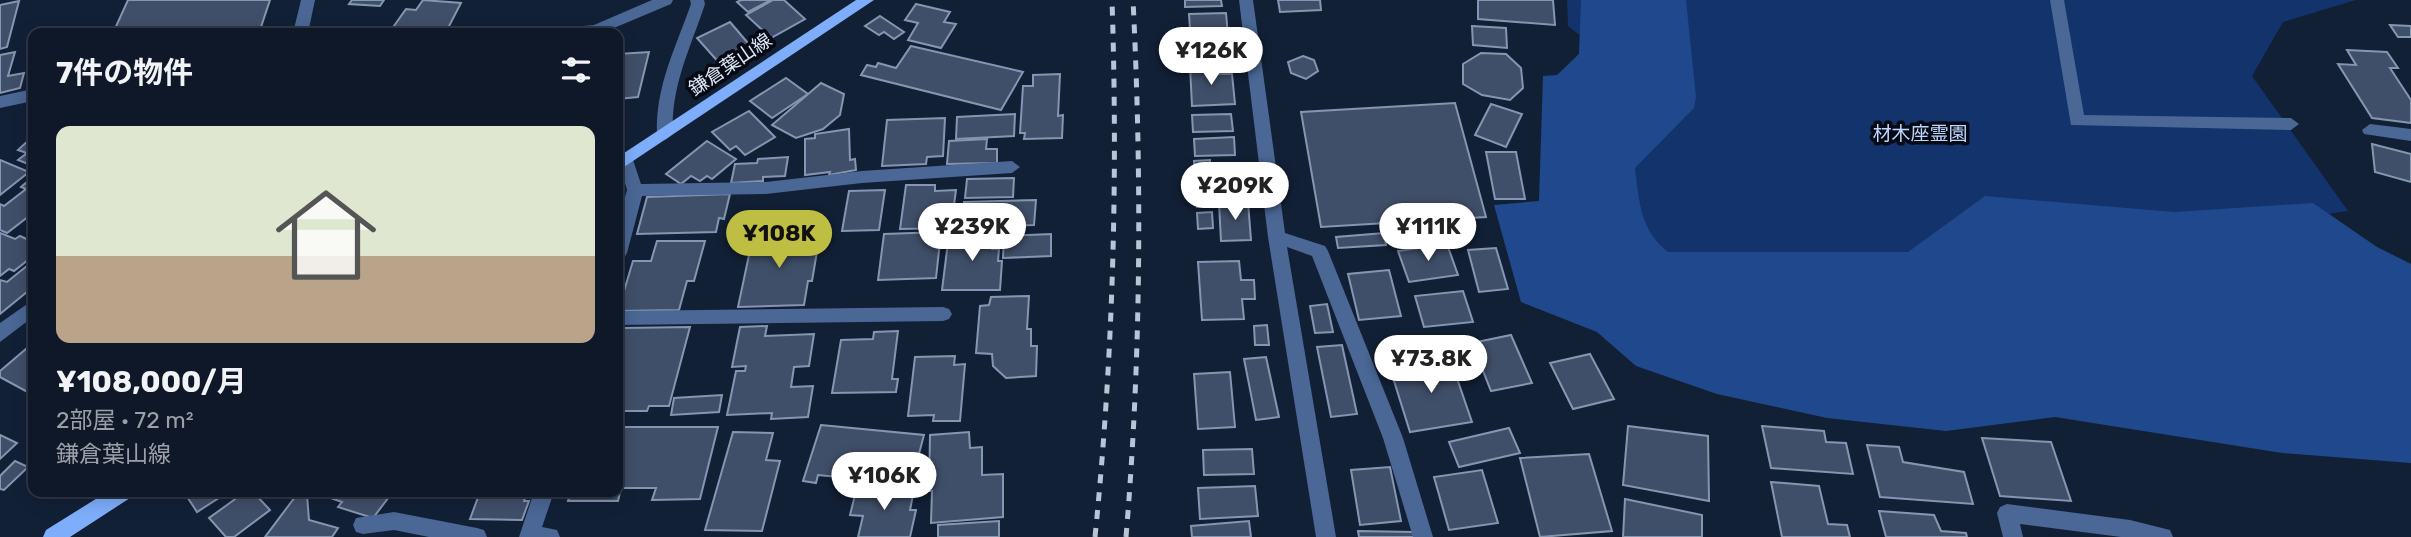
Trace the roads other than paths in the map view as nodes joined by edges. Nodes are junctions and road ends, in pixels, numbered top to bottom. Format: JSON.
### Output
{"nodes":[{"id":1,"x":308,"y":0,"type":"edge"},
{"id":2,"x":666,"y":0,"type":"edge"},
{"id":3,"x":697,"y":0,"type":"edge"},
{"id":4,"x":867,"y":0,"type":"edge"},
{"id":5,"x":1246,"y":0,"type":"edge"},
{"id":6,"x":2057,"y":0,"type":"edge"},
{"id":7,"x":302,"y":28,"type":"edge"},
{"id":8,"x":601,"y":28,"type":"edge"},
{"id":9,"x":28,"y":96,"type":"edge"},
{"id":10,"x":0,"y":102,"type":"edge"},
{"id":11,"x":2291,"y":124,"type":"dead end"},
{"id":12,"x":2370,"y":130,"type":"dead end"},
{"id":13,"x":665,"y":134,"type":"junction"},
{"id":14,"x":2411,"y":135,"type":"edge"},
{"id":15,"x":623,"y":162,"type":"edge"},
{"id":16,"x":623,"y":165,"type":"edge"},
{"id":17,"x":1013,"y":167,"type":"dead end"},
{"id":18,"x":635,"y":190,"type":"junction"},
{"id":19,"x":623,"y":234,"type":"edge"},
{"id":20,"x":1277,"y":237,"type":"junction"},
{"id":21,"x":28,"y":311,"type":"edge"},
{"id":22,"x":943,"y":314,"type":"dead end"},
{"id":23,"x":623,"y":318,"type":"edge"},
{"id":24,"x":0,"y":334,"type":"edge"},
{"id":25,"x":114,"y":497,"type":"edge"},
{"id":26,"x":543,"y":497,"type":"edge"},
{"id":27,"x":363,"y":526,"type":"dead end"},
{"id":28,"x":536,"y":536,"type":"edge"},
{"id":29,"x":53,"y":537,"type":"edge"},
{"id":30,"x":477,"y":537,"type":"edge"},
{"id":31,"x":1326,"y":537,"type":"edge"},
{"id":32,"x":1423,"y":537,"type":"edge"},
{"id":33,"x":2013,"y":537,"type":"edge"},
{"id":34,"x":2162,"y":537,"type":"edge"}],
"edges":[{"from":1,"to":7,"type":"street"},
{"from":2,"to":8,"type":"street"},
{"from":3,"to":13,"type":"street"},
{"from":4,"to":13,"type":"main road","name":"鎌倉葉山線"},
{"from":5,"to":20,"type":"street"},
{"from":6,"to":11,"type":"street"},
{"from":9,"to":10,"type":"street"},
{"from":12,"to":14,"type":"street"},
{"from":13,"to":15,"type":"main road","name":"鎌倉葉山線"},
{"from":16,"to":18,"type":"street"},
{"from":17,"to":18,"type":"street"},
{"from":18,"to":19,"type":"street"},
{"from":20,"to":31,"type":"street"},
{"from":20,"to":32,"type":"street"},
{"from":21,"to":24,"type":"street"},
{"from":22,"to":23,"type":"street"},
{"from":25,"to":29,"type":"main road"},
{"from":26,"to":28,"type":"street"},
{"from":27,"to":30,"type":"street"},
{"from":33,"to":34,"type":"street"}]}
